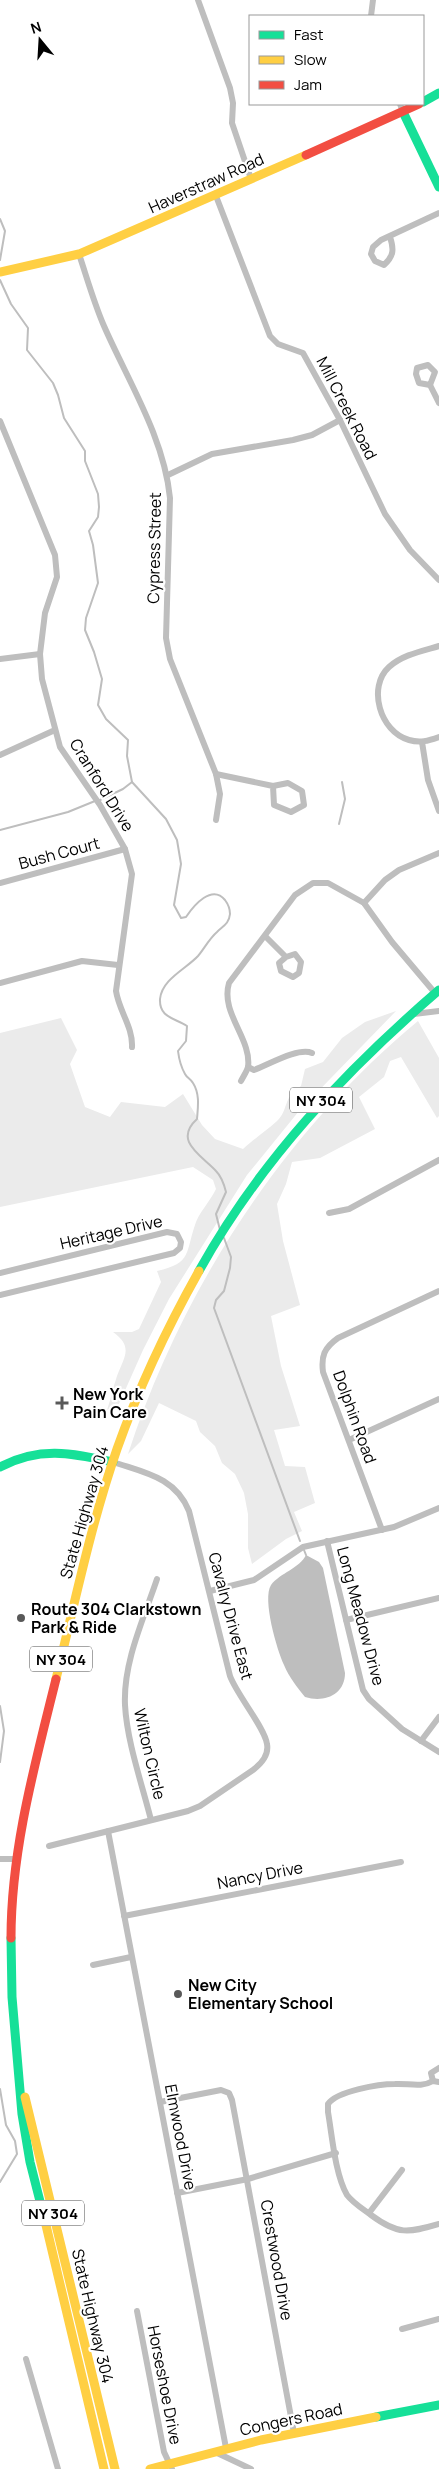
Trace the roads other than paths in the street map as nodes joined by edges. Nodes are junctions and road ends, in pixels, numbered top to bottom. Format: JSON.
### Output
{"nodes":[{"id":1,"x":198,"y":0,"type":"edge"},
{"id":2,"x":374,"y":0,"type":"edge"},
{"id":3,"x":371,"y":15,"type":"edge"},
{"id":4,"x":439,"y":93,"type":"edge"},
{"id":5,"x":424,"y":101,"type":"edge"},
{"id":6,"x":415,"y":105,"type":"edge"},
{"id":7,"x":402,"y":108,"type":"edge"},
{"id":8,"x":251,"y":179,"type":"junction"},
{"id":9,"x":439,"y":187,"type":"edge"},
{"id":10,"x":216,"y":196,"type":"junction"},
{"id":11,"x":439,"y":213,"type":"edge"},
{"id":12,"x":390,"y":237,"type":"dead end"},
{"id":13,"x":79,"y":254,"type":"junction"},
{"id":14,"x":0,"y":272,"type":"edge"},
{"id":15,"x":430,"y":385,"type":"dead end"},
{"id":16,"x":439,"y":403,"type":"edge"},
{"id":17,"x":340,"y":420,"type":"junction"},
{"id":18,"x":0,"y":421,"type":"edge"},
{"id":19,"x":168,"y":475,"type":"junction"},
{"id":20,"x":439,"y":580,"type":"edge"},
{"id":21,"x":439,"y":646,"type":"edge"},
{"id":22,"x":40,"y":654,"type":"junction"},
{"id":23,"x":0,"y":659,"type":"edge"},
{"id":24,"x":55,"y":730,"type":"junction"},
{"id":25,"x":439,"y":737,"type":"edge"},
{"id":26,"x":422,"y":742,"type":"junction"},
{"id":27,"x":0,"y":755,"type":"edge"},
{"id":28,"x":216,"y":774,"type":"junction"},
{"id":29,"x":273,"y":786,"type":"junction"},
{"id":30,"x":439,"y":811,"type":"edge"},
{"id":31,"x":216,"y":820,"type":"dead end"},
{"id":32,"x":125,"y":849,"type":"junction"},
{"id":33,"x":439,"y":853,"type":"edge"},
{"id":34,"x":0,"y":884,"type":"edge"},
{"id":35,"x":364,"y":903,"type":"junction"},
{"id":36,"x":265,"y":936,"type":"junction"},
{"id":37,"x":286,"y":957,"type":"dead end"},
{"id":38,"x":118,"y":966,"type":"junction"},
{"id":39,"x":0,"y":983,"type":"edge"},
{"id":40,"x":437,"y":991,"type":"edge"},
{"id":41,"x":439,"y":1011,"type":"edge"},
{"id":42,"x":408,"y":1016,"type":"junction"},
{"id":43,"x":132,"y":1047,"type":"dead end"},
{"id":44,"x":312,"y":1053,"type":"dead end"},
{"id":45,"x":248,"y":1067,"type":"junction"},
{"id":46,"x":241,"y":1081,"type":"dead end"},
{"id":47,"x":439,"y":1160,"type":"edge"},
{"id":48,"x":329,"y":1213,"type":"dead end"},
{"id":49,"x":0,"y":1272,"type":"edge"},
{"id":50,"x":439,"y":1291,"type":"edge"},
{"id":51,"x":0,"y":1295,"type":"edge"},
{"id":52,"x":439,"y":1399,"type":"edge"},
{"id":53,"x":349,"y":1440,"type":"junction"},
{"id":54,"x":113,"y":1462,"type":"junction"},
{"id":55,"x":0,"y":1467,"type":"edge"},
{"id":56,"x":439,"y":1508,"type":"edge"},
{"id":57,"x":382,"y":1530,"type":"junction"},
{"id":58,"x":327,"y":1541,"type":"junction"},
{"id":59,"x":157,"y":1579,"type":"dead end"},
{"id":60,"x":210,"y":1591,"type":"junction"},
{"id":61,"x":439,"y":1598,"type":"edge"},
{"id":62,"x":346,"y":1620,"type":"junction"},
{"id":63,"x":439,"y":1717,"type":"edge"},
{"id":64,"x":421,"y":1740,"type":"junction"},
{"id":65,"x":439,"y":1752,"type":"edge"},
{"id":66,"x":151,"y":1820,"type":"junction"},
{"id":67,"x":108,"y":1831,"type":"junction"},
{"id":68,"x":49,"y":1846,"type":"dead end"},
{"id":69,"x":17,"y":1858,"type":"junction"},
{"id":70,"x":0,"y":1859,"type":"edge"},
{"id":71,"x":401,"y":1862,"type":"dead end"},
{"id":72,"x":124,"y":1916,"type":"junction"},
{"id":73,"x":131,"y":1957,"type":"junction"},
{"id":74,"x":93,"y":1966,"type":"dead end"},
{"id":75,"x":439,"y":2068,"type":"edge"},
{"id":76,"x":436,"y":2082,"type":"edge"},
{"id":77,"x":21,"y":2084,"type":"junction"},
{"id":78,"x":160,"y":2102,"type":"junction"},
{"id":79,"x":336,"y":2153,"type":"junction"},
{"id":80,"x":402,"y":2170,"type":"dead end"},
{"id":81,"x":248,"y":2179,"type":"junction"},
{"id":82,"x":177,"y":2193,"type":"junction"},
{"id":83,"x":369,"y":2213,"type":"junction"},
{"id":84,"x":439,"y":2224,"type":"edge"},
{"id":85,"x":136,"y":2310,"type":"dead end"},
{"id":86,"x":439,"y":2319,"type":"edge"},
{"id":87,"x":402,"y":2329,"type":"dead end"},
{"id":88,"x":26,"y":2359,"type":"dead end"},
{"id":89,"x":439,"y":2405,"type":"edge"},
{"id":90,"x":294,"y":2433,"type":"junction"},
{"id":91,"x":226,"y":2448,"type":"junction"},
{"id":92,"x":214,"y":2452,"type":"junction"},
{"id":93,"x":172,"y":2466,"type":"edge"},
{"id":94,"x":58,"y":2469,"type":"edge"},
{"id":95,"x":104,"y":2469,"type":"edge"},
{"id":96,"x":115,"y":2469,"type":"edge"},
{"id":97,"x":150,"y":2469,"type":"edge"},
{"id":98,"x":251,"y":2469,"type":"edge"}],
"edges":[{"from":1,"to":8,"type":"street"},
{"from":2,"to":3,"type":"street"},
{"from":4,"to":5,"type":"main road"},
{"from":6,"to":7,"type":"main road","name":"Haverstraw Road"},
{"from":7,"to":8,"type":"main road","name":"Haverstraw Road"},
{"from":7,"to":9,"type":"main road"},
{"from":8,"to":10,"type":"main road","name":"Haverstraw Road"},
{"from":10,"to":13,"type":"main road","name":"Haverstraw Road"},
{"from":10,"to":17,"type":"street","name":"Mill Creek Road"},
{"from":11,"to":12,"type":"street"},
{"from":13,"to":14,"type":"main road","name":"Haverstraw Road"},
{"from":13,"to":19,"type":"street","name":"Cypress Street"},
{"from":15,"to":16,"type":"street"},
{"from":17,"to":19,"type":"street"},
{"from":17,"to":20,"type":"street","name":"Mill Creek Road"},
{"from":18,"to":22,"type":"street","name":"Cranford Drive"},
{"from":19,"to":28,"type":"street","name":"Cypress Street"},
{"from":21,"to":26,"type":"street"},
{"from":22,"to":23,"type":"street"},
{"from":22,"to":24,"type":"street","name":"Cranford Drive"},
{"from":24,"to":27,"type":"street"},
{"from":24,"to":32,"type":"street","name":"Cranford Drive"},
{"from":25,"to":26,"type":"street"},
{"from":26,"to":30,"type":"street"},
{"from":28,"to":29,"type":"street"},
{"from":28,"to":31,"type":"street","name":"Cypress Street"},
{"from":29,"to":29,"type":"street"},
{"from":32,"to":34,"type":"street","name":"Bush Court"},
{"from":32,"to":38,"type":"street","name":"Cranford Drive"},
{"from":33,"to":35,"type":"street"},
{"from":35,"to":36,"type":"street"},
{"from":35,"to":40,"type":"street"},
{"from":36,"to":37,"type":"street"},
{"from":36,"to":45,"type":"street"},
{"from":38,"to":39,"type":"street"},
{"from":38,"to":43,"type":"street","name":"Cranford Drive"},
{"from":40,"to":42,"type":"main road","name":"State Highway 304","number":"NY 304"},
{"from":41,"to":42,"type":"street"},
{"from":42,"to":54,"type":"main road","name":"State Highway 304","number":"NY 304"},
{"from":44,"to":45,"type":"street"},
{"from":45,"to":46,"type":"street"},
{"from":47,"to":48,"type":"street"},
{"from":49,"to":51,"type":"street","name":"Heritage Drive"},
{"from":50,"to":53,"type":"street","name":"Dolphin Road"},
{"from":52,"to":53,"type":"street"},
{"from":53,"to":57,"type":"street","name":"Dolphin Road"},
{"from":54,"to":55,"type":"main road"},
{"from":54,"to":60,"type":"street","name":"Cavalry Drive East"},
{"from":54,"to":69,"type":"main road","name":"State Highway 304","number":"NY 304"},
{"from":56,"to":57,"type":"street"},
{"from":57,"to":58,"type":"street"},
{"from":58,"to":60,"type":"street"},
{"from":58,"to":62,"type":"street","name":"Long Meadow Drive"},
{"from":59,"to":66,"type":"street","name":"Wilton Circle"},
{"from":60,"to":66,"type":"street","name":"Cavalry Drive East"},
{"from":61,"to":62,"type":"street"},
{"from":62,"to":64,"type":"street","name":"Long Meadow Drive"},
{"from":63,"to":64,"type":"street"},
{"from":64,"to":65,"type":"street","name":"Long Meadow Drive"},
{"from":66,"to":67,"type":"street","name":"Cavalry Drive East"},
{"from":67,"to":68,"type":"street","name":"Cavalry Drive East"},
{"from":67,"to":72,"type":"street","name":"Elmwood Drive"},
{"from":69,"to":70,"type":"street"},
{"from":69,"to":77,"type":"main road","name":"State Highway 304","number":"NY 304"},
{"from":71,"to":72,"type":"street","name":"Nancy Drive"},
{"from":72,"to":73,"type":"street","name":"Elmwood Drive"},
{"from":73,"to":74,"type":"street"},
{"from":73,"to":78,"type":"street","name":"Elmwood Drive"},
{"from":75,"to":76,"type":"street"},
{"from":76,"to":79,"type":"street"},
{"from":77,"to":95,"type":"main road","name":"State Highway 304","number":"NY 304"},
{"from":77,"to":96,"type":"main road","name":"State Highway 304","number":"NY 304"},
{"from":78,"to":81,"type":"street","name":"Crestwood Drive"},
{"from":78,"to":82,"type":"street","name":"Elmwood Drive"},
{"from":79,"to":81,"type":"street"},
{"from":79,"to":83,"type":"street"},
{"from":80,"to":83,"type":"street"},
{"from":81,"to":82,"type":"street"},
{"from":81,"to":90,"type":"street","name":"Crestwood Drive"},
{"from":82,"to":91,"type":"street","name":"Elmwood Drive"},
{"from":83,"to":84,"type":"street"},
{"from":85,"to":93,"type":"street","name":"Horseshoe Drive"},
{"from":86,"to":87,"type":"street"},
{"from":88,"to":94,"type":"street"},
{"from":89,"to":90,"type":"main road","name":"Congers Road"},
{"from":90,"to":91,"type":"main road","name":"Congers Road"},
{"from":91,"to":92,"type":"main road","name":"Congers Road"},
{"from":92,"to":93,"type":"main road","name":"Congers Road"},
{"from":92,"to":98,"type":"street"},
{"from":93,"to":97,"type":"main road","name":"Congers Road"}]}
